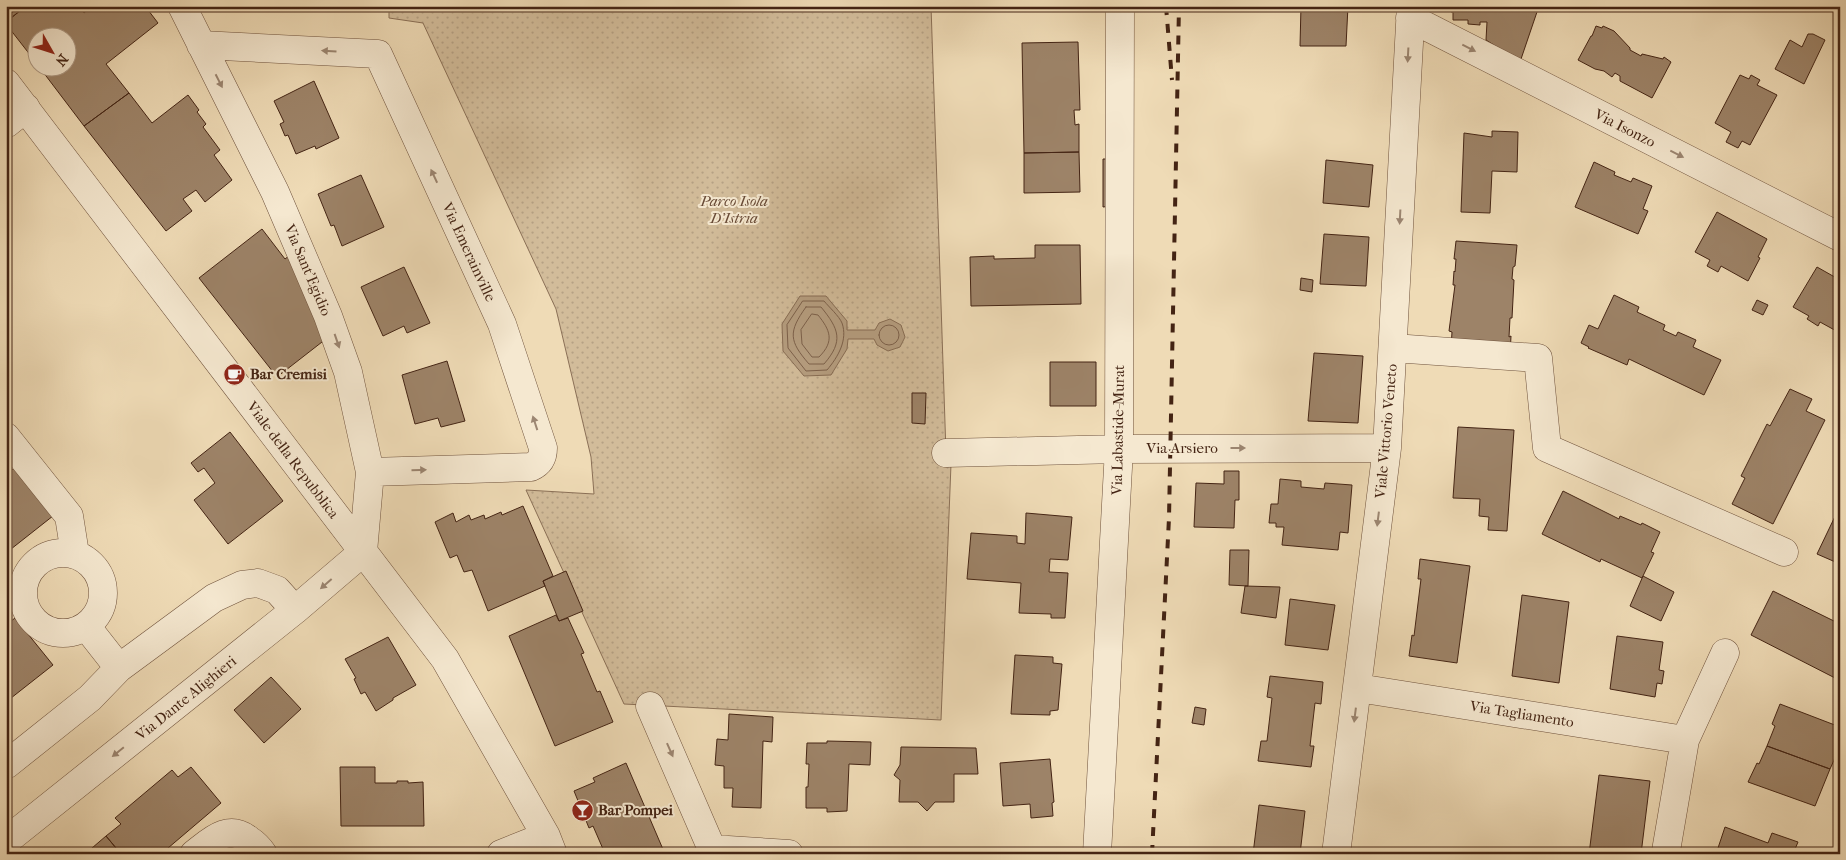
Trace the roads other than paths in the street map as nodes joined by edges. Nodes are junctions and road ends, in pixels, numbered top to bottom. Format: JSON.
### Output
{"nodes":[{"id":1,"x":182,"y":6,"type":"edge"},
{"id":2,"x":1120,"y":6,"type":"edge"},
{"id":3,"x":1410,"y":12,"type":"edge"},
{"id":4,"x":201,"y":44,"type":"junction"},
{"id":5,"x":6,"y":83,"type":"edge"},
{"id":6,"x":16,"y":116,"type":"edge"},
{"id":7,"x":1840,"y":237,"type":"edge"},
{"id":8,"x":1393,"y":348,"type":"junction"},
{"id":9,"x":6,"y":437,"type":"edge"},
{"id":10,"x":1387,"y":448,"type":"junction"},
{"id":11,"x":1119,"y":449,"type":"junction"},
{"id":12,"x":946,"y":453,"type":"dead end"},
{"id":13,"x":370,"y":472,"type":"junction"},
{"id":14,"x":363,"y":552,"type":"junction"},
{"id":15,"x":1784,"y":552,"type":"dead end"},
{"id":16,"x":74,"y":554,"type":"junction"},
{"id":17,"x":295,"y":610,"type":"junction"},
{"id":18,"x":86,"y":626,"type":"junction"},
{"id":19,"x":1724,"y":653,"type":"dead end"},
{"id":20,"x":119,"y":668,"type":"junction"},
{"id":21,"x":1358,"y":688,"type":"junction"},
{"id":22,"x":650,"y":706,"type":"dead end"},
{"id":23,"x":1685,"y":740,"type":"junction"},
{"id":24,"x":6,"y":765,"type":"edge"},
{"id":25,"x":6,"y":841,"type":"edge"},
{"id":26,"x":550,"y":845,"type":"edge"},
{"id":27,"x":1666,"y":851,"type":"dead end"},
{"id":28,"x":713,"y":852,"type":"edge"},
{"id":29,"x":194,"y":854,"type":"edge"},
{"id":30,"x":263,"y":854,"type":"edge"},
{"id":31,"x":501,"y":854,"type":"edge"},
{"id":32,"x":789,"y":854,"type":"edge"},
{"id":33,"x":1097,"y":854,"type":"edge"},
{"id":34,"x":1336,"y":854,"type":"edge"}],
"edges":[{"from":1,"to":4,"type":"street","name":"Via Sant'Egidio"},
{"from":2,"to":11,"type":"street","name":"Via Labastide-Murat"},
{"from":3,"to":7,"type":"street","name":"Via Isonzo","one_way":true},
{"from":3,"to":8,"type":"street","name":"Viale Vittorio Veneto","one_way":true},
{"from":4,"to":13,"type":"street","name":"Via Sant'Egidio","one_way":true},
{"from":13,"to":4,"type":"street","name":"Via Emerainville","one_way":true},
{"from":5,"to":6,"type":"street","name":"Viale della Repubblica"},
{"from":6,"to":14,"type":"street","name":"Viale della Repubblica"},
{"from":8,"to":10,"type":"street","name":"Viale Vittorio Veneto"},
{"from":8,"to":15,"type":"street"},
{"from":9,"to":16,"type":"street"},
{"from":11,"to":10,"type":"street","name":"Via Arsiero","one_way":true},
{"from":10,"to":21,"type":"street","name":"Viale Vittorio Veneto","one_way":true},
{"from":11,"to":12,"type":"street","name":"Via Arsiero"},
{"from":11,"to":33,"type":"street","name":"Via Labastide-Murat"},
{"from":13,"to":14,"type":"street","name":"Via Sant'Egidio"},
{"from":14,"to":17,"type":"street","name":"Via Dante Alighieri","one_way":true},
{"from":14,"to":26,"type":"street","name":"Viale della Repubblica"},
{"from":16,"to":18,"type":"street"},
{"from":16,"to":18,"type":"street"},
{"from":17,"to":20,"type":"street"},
{"from":17,"to":25,"type":"street","name":"Via Dante Alighieri","one_way":true},
{"from":18,"to":20,"type":"street"},
{"from":19,"to":23,"type":"street"},
{"from":20,"to":24,"type":"street"},
{"from":21,"to":23,"type":"street","name":"Via Tagliamento"},
{"from":21,"to":34,"type":"street","name":"Viale Vittorio Veneto","one_way":true},
{"from":22,"to":28,"type":"street","one_way":true},
{"from":23,"to":27,"type":"street"},
{"from":26,"to":31,"type":"street"},
{"from":28,"to":32,"type":"street"},
{"from":29,"to":30,"type":"street"}]}
